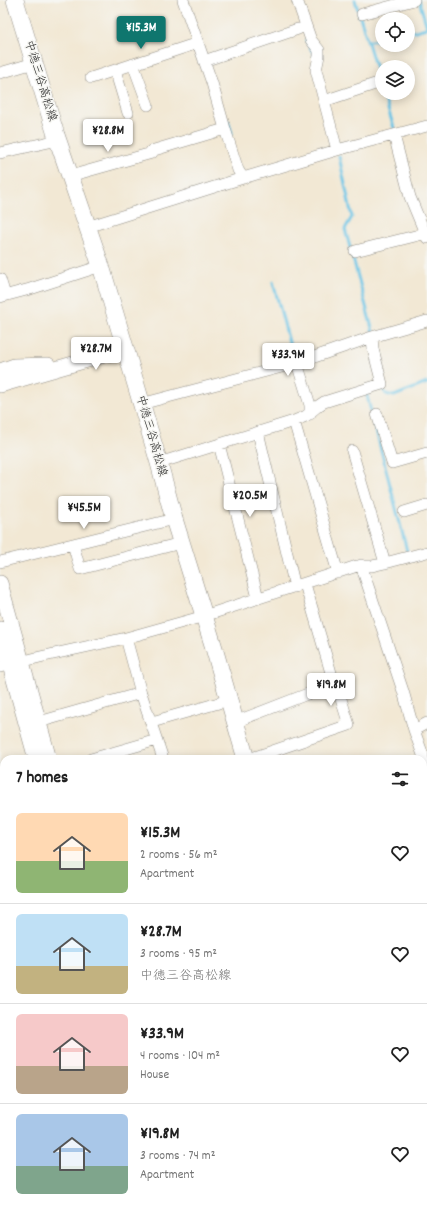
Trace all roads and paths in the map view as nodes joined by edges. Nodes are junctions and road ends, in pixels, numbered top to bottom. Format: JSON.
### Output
{"nodes":[{"id":1,"x":15,"y":0,"type":"edge"},
{"id":2,"x":183,"y":0,"type":"edge"},
{"id":3,"x":297,"y":0,"type":"edge"},
{"id":4,"x":414,"y":0,"type":"edge"},
{"id":5,"x":362,"y":14,"type":"dead end"},
{"id":6,"x":298,"y":29,"type":"dead end"},
{"id":7,"x":198,"y":43,"type":"junction"},
{"id":8,"x":204,"y":61,"type":"junction"},
{"id":9,"x":34,"y":63,"type":"junction"},
{"id":10,"x":133,"y":64,"type":"junction"},
{"id":11,"x":115,"y":70,"type":"junction"},
{"id":12,"x":0,"y":73,"type":"edge"},
{"id":13,"x":91,"y":78,"type":"dead end"},
{"id":14,"x":375,"y":84,"type":"edge"},
{"id":15,"x":324,"y":101,"type":"junction"},
{"id":16,"x":148,"y":105,"type":"dead end"},
{"id":17,"x":128,"y":113,"type":"dead end"},
{"id":18,"x":427,"y":126,"type":"edge"},
{"id":19,"x":225,"y":129,"type":"junction"},
{"id":20,"x":394,"y":135,"type":"junction"},
{"id":21,"x":58,"y":140,"type":"junction"},
{"id":22,"x":337,"y":150,"type":"junction"},
{"id":23,"x":0,"y":153,"type":"edge"},
{"id":24,"x":70,"y":176,"type":"junction"},
{"id":25,"x":243,"y":178,"type":"junction"},
{"id":26,"x":87,"y":226,"type":"junction"},
{"id":27,"x":427,"y":235,"type":"edge"},
{"id":28,"x":355,"y":251,"type":"dead end"},
{"id":29,"x":101,"y":266,"type":"junction"},
{"id":30,"x":0,"y":279,"type":"edge"},
{"id":31,"x":3,"y":296,"type":"edge"},
{"id":32,"x":427,"y":321,"type":"edge"},
{"id":33,"x":372,"y":336,"type":"junction"},
{"id":34,"x":125,"y":349,"type":"junction"},
{"id":35,"x":297,"y":362,"type":"junction"},
{"id":36,"x":59,"y":367,"type":"junction"},
{"id":37,"x":0,"y":371,"type":"edge"},
{"id":38,"x":0,"y":385,"type":"edge"},
{"id":39,"x":141,"y":404,"type":"junction"},
{"id":40,"x":310,"y":414,"type":"junction"},
{"id":41,"x":377,"y":414,"type":"dead end"},
{"id":42,"x":294,"y":421,"type":"junction"},
{"id":43,"x":258,"y":432,"type":"junction"},
{"id":44,"x":219,"y":444,"type":"junction"},
{"id":45,"x":352,"y":451,"type":"dead end"},
{"id":46,"x":427,"y":453,"type":"edge"},
{"id":47,"x":159,"y":463,"type":"junction"},
{"id":48,"x":427,"y":505,"type":"edge"},
{"id":49,"x":404,"y":512,"type":"dead end"},
{"id":50,"x":174,"y":519,"type":"junction"},
{"id":51,"x":181,"y":543,"type":"junction"},
{"id":52,"x":74,"y":544,"type":"junction"},
{"id":53,"x":427,"y":552,"type":"edge"},
{"id":54,"x":0,"y":562,"type":"edge"},
{"id":55,"x":385,"y":563,"type":"junction"},
{"id":56,"x":361,"y":565,"type":"junction"},
{"id":57,"x":338,"y":572,"type":"junction"},
{"id":58,"x":0,"y":583,"type":"edge"},
{"id":59,"x":300,"y":585,"type":"junction"},
{"id":60,"x":258,"y":598,"type":"junction"},
{"id":61,"x":204,"y":616,"type":"junction"},
{"id":62,"x":0,"y":629,"type":"edge"},
{"id":63,"x":126,"y":638,"type":"junction"},
{"id":64,"x":11,"y":664,"type":"edge"},
{"id":65,"x":334,"y":683,"type":"junction"},
{"id":66,"x":141,"y":693,"type":"junction"},
{"id":67,"x":229,"y":700,"type":"junction"},
{"id":68,"x":40,"y":722,"type":"junction"},
{"id":69,"x":152,"y":722,"type":"junction"},
{"id":70,"x":235,"y":722,"type":"junction"},
{"id":71,"x":427,"y":723,"type":"edge"},
{"id":72,"x":414,"y":730,"type":"junction"},
{"id":73,"x":157,"y":740,"type":"junction"},
{"id":74,"x":35,"y":755,"type":"edge"},
{"id":75,"x":48,"y":755,"type":"edge"},
{"id":76,"x":105,"y":755,"type":"edge"},
{"id":77,"x":162,"y":755,"type":"edge"},
{"id":78,"x":245,"y":755,"type":"edge"},
{"id":79,"x":261,"y":755,"type":"edge"},
{"id":80,"x":423,"y":755,"type":"edge"}],
"edges":[{"from":1,"to":9,"type":"main road","name":"中徳三谷高松線"},
{"from":2,"to":7,"type":"street"},
{"from":3,"to":15,"type":"street"},
{"from":4,"to":5,"type":"street"},
{"from":6,"to":8,"type":"street"},
{"from":7,"to":8,"type":"street"},
{"from":7,"to":10,"type":"street"},
{"from":8,"to":19,"type":"street"},
{"from":9,"to":12,"type":"street"},
{"from":9,"to":21,"type":"main road","name":"中徳三谷高松線"},
{"from":10,"to":11,"type":"street"},
{"from":10,"to":16,"type":"street"},
{"from":11,"to":13,"type":"street"},
{"from":11,"to":17,"type":"street"},
{"from":14,"to":15,"type":"street"},
{"from":15,"to":22,"type":"street"},
{"from":18,"to":20,"type":"street"},
{"from":19,"to":24,"type":"street"},
{"from":19,"to":25,"type":"street"},
{"from":20,"to":22,"type":"street"},
{"from":20,"to":27,"type":"street"},
{"from":21,"to":23,"type":"street"},
{"from":21,"to":24,"type":"main road","name":"中徳三谷高松線"},
{"from":22,"to":25,"type":"street"},
{"from":24,"to":26,"type":"main road","name":"中徳三谷高松線"},
{"from":25,"to":26,"type":"street"},
{"from":26,"to":29,"type":"main road","name":"中徳三谷高松線"},
{"from":27,"to":28,"type":"street"},
{"from":29,"to":31,"type":"street"},
{"from":29,"to":34,"type":"main road","name":"中徳三谷高松線"},
{"from":30,"to":31,"type":"street"},
{"from":32,"to":33,"type":"street"},
{"from":33,"to":35,"type":"street"},
{"from":33,"to":40,"type":"street"},
{"from":34,"to":36,"type":"street"},
{"from":34,"to":39,"type":"main road","name":"中徳三谷高松線"},
{"from":35,"to":39,"type":"street"},
{"from":35,"to":40,"type":"street"},
{"from":36,"to":37,"type":"street"},
{"from":36,"to":38,"type":"street"},
{"from":39,"to":47,"type":"main road","name":"中徳三谷高松線"},
{"from":40,"to":42,"type":"street"},
{"from":41,"to":46,"type":"street"},
{"from":42,"to":43,"type":"street"},
{"from":42,"to":57,"type":"street"},
{"from":43,"to":44,"type":"street"},
{"from":43,"to":59,"type":"street"},
{"from":44,"to":47,"type":"street"},
{"from":44,"to":60,"type":"street"},
{"from":45,"to":55,"type":"street"},
{"from":47,"to":50,"type":"main road","name":"中徳三谷高松線"},
{"from":48,"to":49,"type":"street"},
{"from":50,"to":51,"type":"main road","name":"中徳三谷高松線"},
{"from":50,"to":52,"type":"street"},
{"from":51,"to":52,"type":"street"},
{"from":51,"to":61,"type":"main road","name":"中徳三谷高松線"},
{"from":52,"to":54,"type":"street"},
{"from":53,"to":55,"type":"street"},
{"from":55,"to":56,"type":"street"},
{"from":56,"to":57,"type":"street"},
{"from":56,"to":72,"type":"street"},
{"from":57,"to":59,"type":"street"},
{"from":58,"to":64,"type":"street"},
{"from":59,"to":60,"type":"street"},
{"from":59,"to":65,"type":"street"},
{"from":60,"to":61,"type":"street"},
{"from":61,"to":63,"type":"street"},
{"from":61,"to":67,"type":"main road","name":"中徳三谷高松線"},
{"from":62,"to":64,"type":"street"},
{"from":63,"to":64,"type":"street"},
{"from":63,"to":66,"type":"street"},
{"from":64,"to":68,"type":"street"},
{"from":64,"to":74,"type":"street"},
{"from":65,"to":70,"type":"street"},
{"from":65,"to":79,"type":"street"},
{"from":66,"to":68,"type":"street"},
{"from":66,"to":69,"type":"street"},
{"from":67,"to":69,"type":"street"},
{"from":67,"to":70,"type":"main road","name":"中徳三谷高松線"},
{"from":68,"to":75,"type":"street"},
{"from":69,"to":73,"type":"street"},
{"from":70,"to":78,"type":"main road","name":"中徳三谷高松線"},
{"from":71,"to":72,"type":"street"},
{"from":72,"to":80,"type":"street"},
{"from":73,"to":76,"type":"street"},
{"from":73,"to":77,"type":"street"}]}
